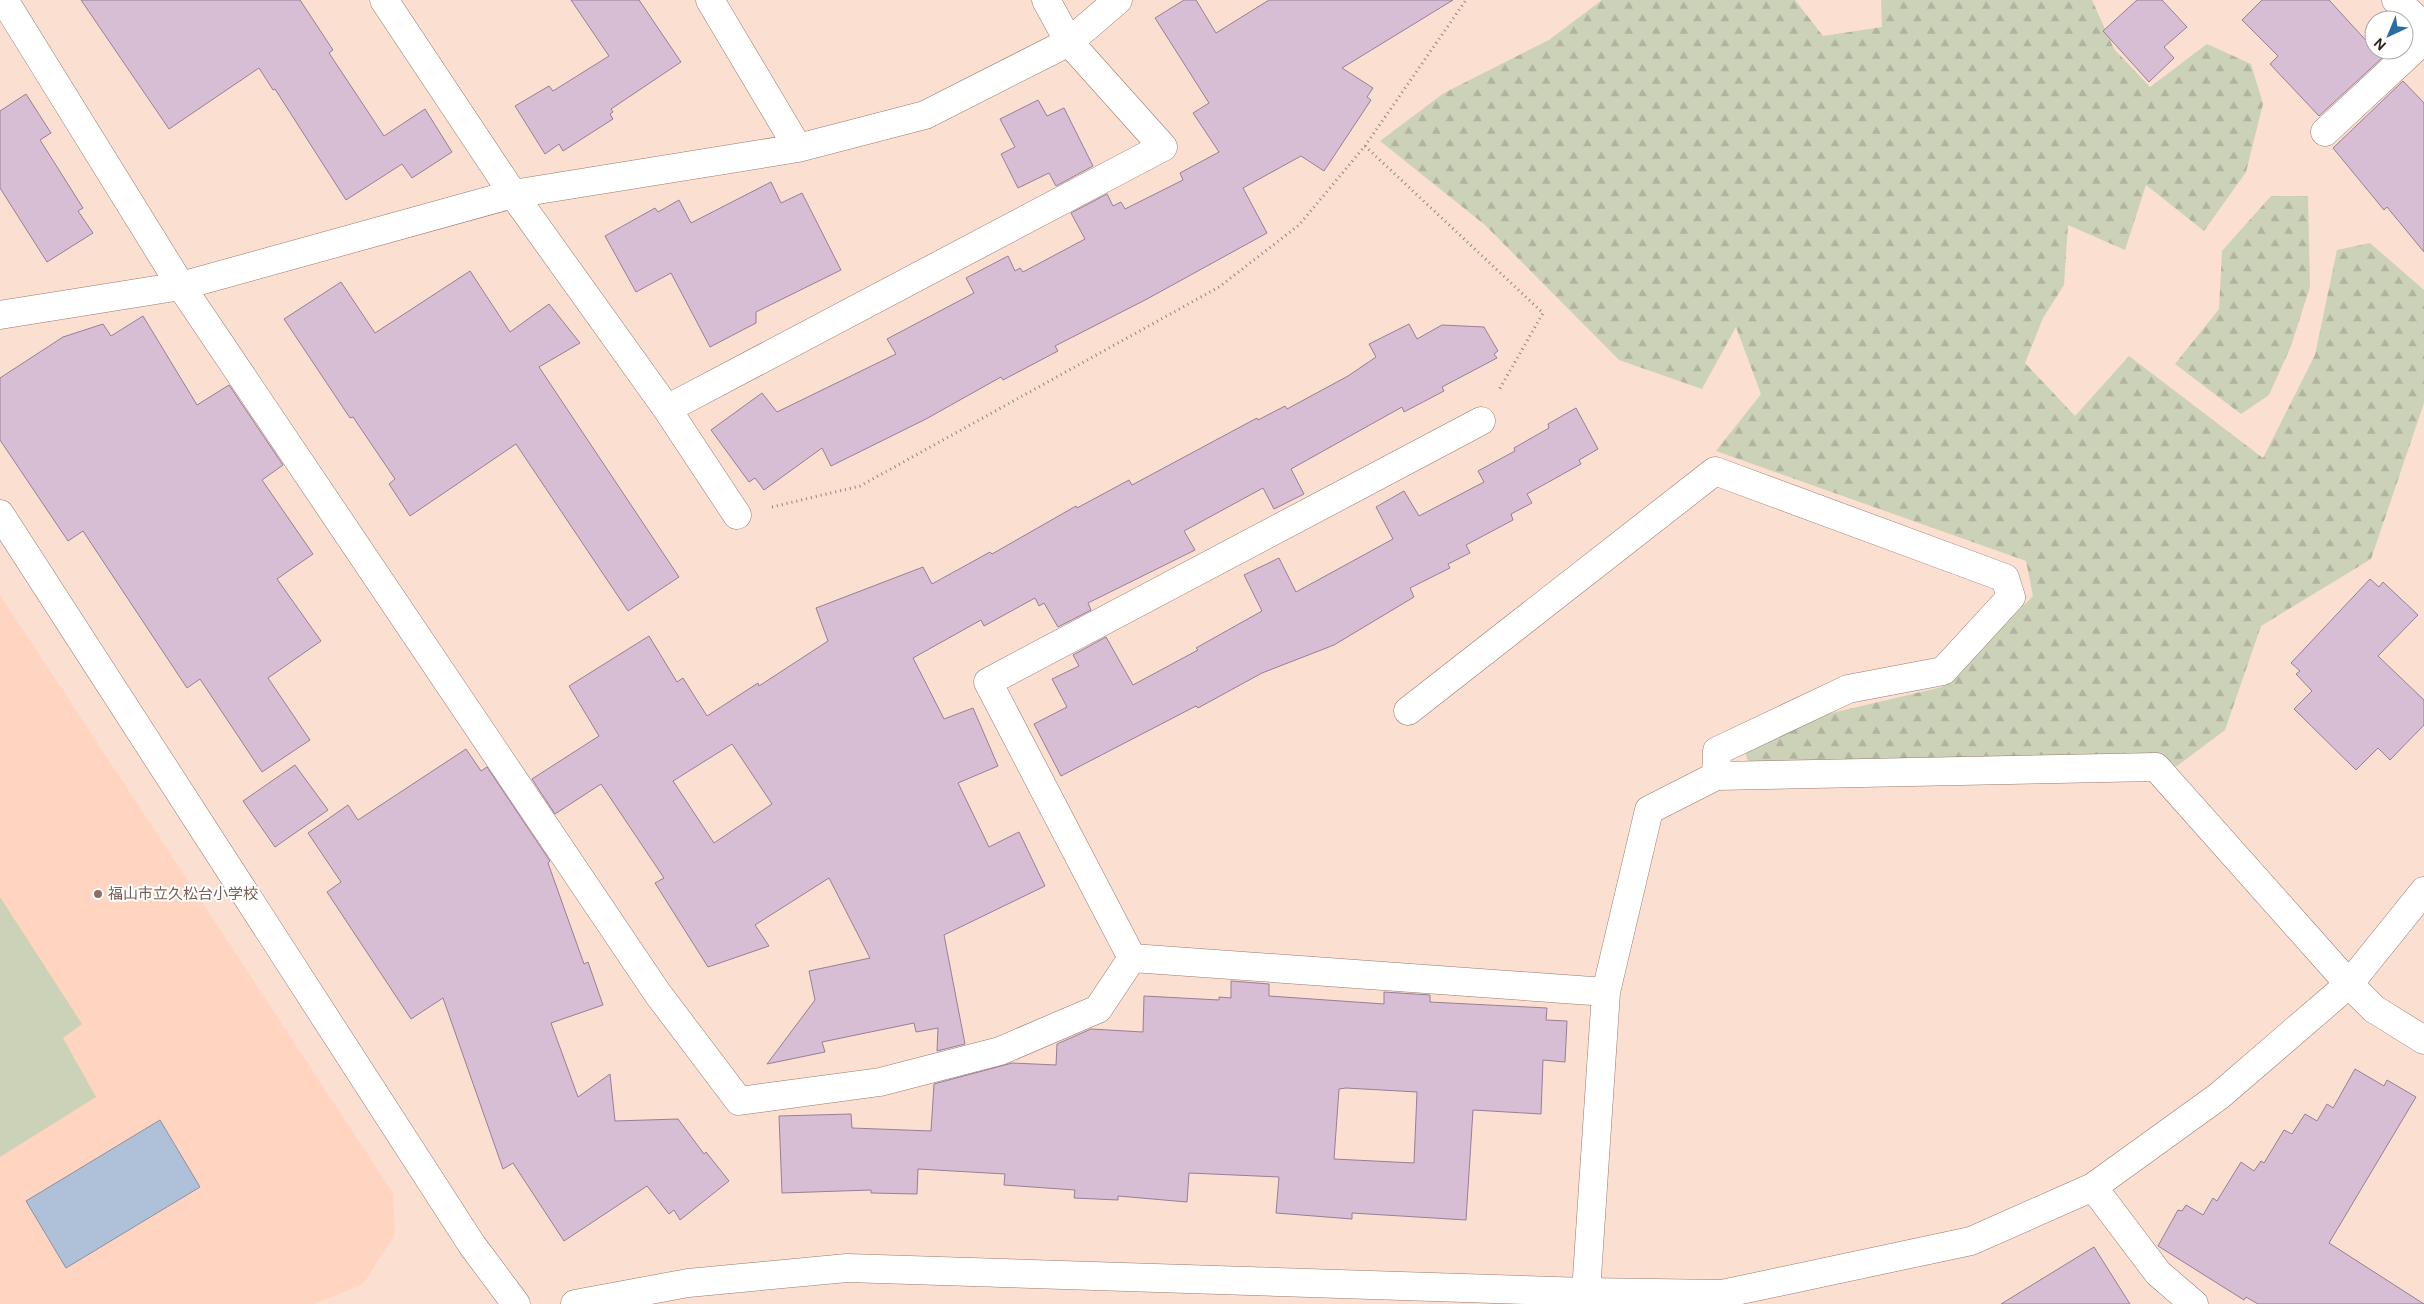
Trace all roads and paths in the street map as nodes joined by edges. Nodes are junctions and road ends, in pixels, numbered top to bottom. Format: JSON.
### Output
{"nodes":[{"id":1,"x":4,"y":0,"type":"edge"},
{"id":2,"x":384,"y":0,"type":"edge"},
{"id":3,"x":710,"y":0,"type":"edge"},
{"id":4,"x":1046,"y":0,"type":"edge"},
{"id":5,"x":1118,"y":0,"type":"edge"},
{"id":6,"x":1466,"y":0,"type":"edge"},
{"id":7,"x":2396,"y":0,"type":"edge"},
{"id":8,"x":2424,"y":26,"type":"edge"},
{"id":9,"x":2424,"y":40,"type":"edge"},
{"id":10,"x":1069,"y":42,"type":"junction"},
{"id":11,"x":2325,"y":132,"type":"dead end"},
{"id":12,"x":1366,"y":146,"type":"junction"},
{"id":13,"x":798,"y":148,"type":"junction"},
{"id":14,"x":513,"y":194,"type":"junction"},
{"id":15,"x":181,"y":286,"type":"junction"},
{"id":16,"x":0,"y":315,"type":"edge"},
{"id":17,"x":667,"y":409,"type":"junction"},
{"id":18,"x":1482,"y":421,"type":"joint"},
{"id":19,"x":0,"y":514,"type":"edge"},
{"id":20,"x":737,"y":515,"type":"joint"},
{"id":21,"x":1408,"y":711,"type":"dead end"},
{"id":22,"x":1716,"y":776,"type":"junction"},
{"id":23,"x":2424,"y":891,"type":"edge"},
{"id":24,"x":1132,"y":958,"type":"junction"},
{"id":25,"x":2349,"y":984,"type":"junction"},
{"id":26,"x":1606,"y":992,"type":"junction"},
{"id":27,"x":2424,"y":1040,"type":"edge"},
{"id":28,"x":2093,"y":1187,"type":"junction"},
{"id":29,"x":1586,"y":1292,"type":"junction"},
{"id":30,"x":516,"y":1304,"type":"edge"},
{"id":31,"x":575,"y":1304,"type":"edge"},
{"id":32,"x":2194,"y":1304,"type":"edge"}],
"edges":[{"from":1,"to":15,"type":"street"},
{"from":2,"to":14,"type":"street"},
{"from":3,"to":13,"type":"street"},
{"from":4,"to":10,"type":"street"},
{"from":5,"to":10,"type":"street"},
{"from":6,"to":12,"type":"path"},
{"from":7,"to":8,"type":"street"},
{"from":9,"to":11,"type":"street"},
{"from":10,"to":13,"type":"street"},
{"from":10,"to":17,"type":"street"},
{"from":12,"to":18,"type":"path"},
{"from":12,"to":20,"type":"path"},
{"from":13,"to":14,"type":"street"},
{"from":14,"to":15,"type":"street"},
{"from":14,"to":17,"type":"street"},
{"from":15,"to":16,"type":"street"},
{"from":15,"to":24,"type":"street"},
{"from":17,"to":20,"type":"street"},
{"from":18,"to":24,"type":"street"},
{"from":19,"to":30,"type":"street"},
{"from":21,"to":22,"type":"street"},
{"from":22,"to":25,"type":"street"},
{"from":22,"to":26,"type":"street"},
{"from":23,"to":25,"type":"street"},
{"from":24,"to":26,"type":"street"},
{"from":25,"to":27,"type":"street"},
{"from":25,"to":28,"type":"street"},
{"from":26,"to":29,"type":"street"},
{"from":28,"to":29,"type":"street"},
{"from":28,"to":32,"type":"street"},
{"from":29,"to":31,"type":"street"}]}
